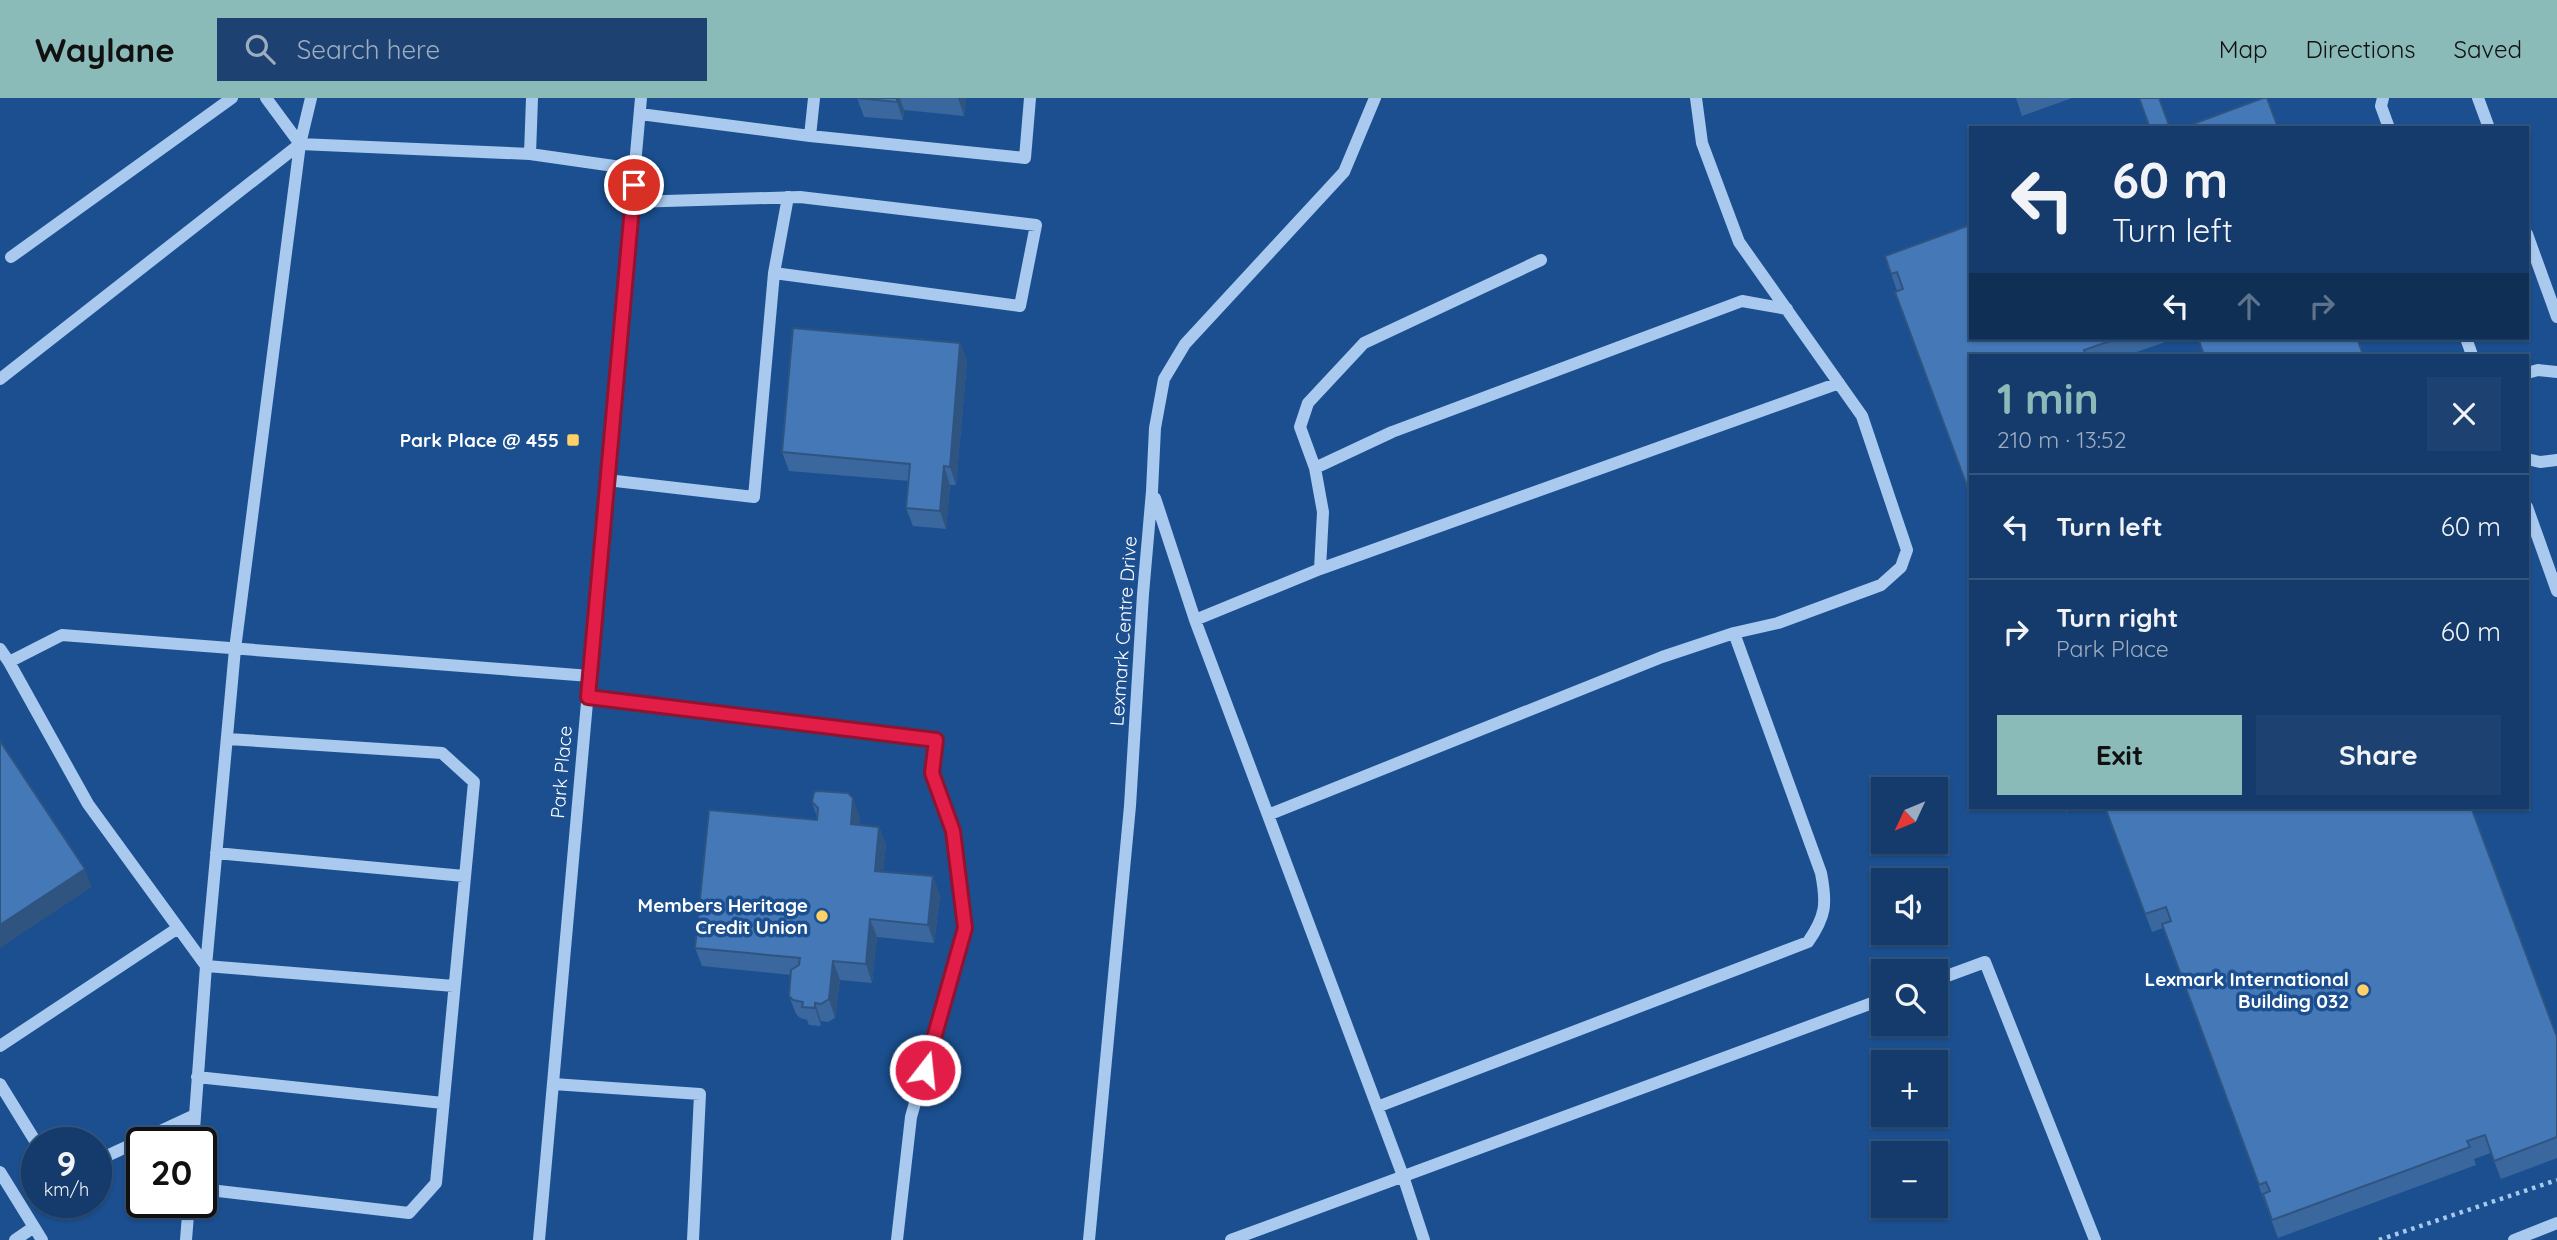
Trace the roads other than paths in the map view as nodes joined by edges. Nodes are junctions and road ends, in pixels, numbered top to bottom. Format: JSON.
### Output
{"nodes":[{"id":1,"x":232,"y":98,"type":"edge"},
{"id":2,"x":266,"y":98,"type":"edge"},
{"id":3,"x":311,"y":98,"type":"edge"},
{"id":4,"x":532,"y":98,"type":"edge"},
{"id":5,"x":641,"y":98,"type":"edge"},
{"id":6,"x":814,"y":98,"type":"edge"},
{"id":7,"x":1030,"y":98,"type":"edge"},
{"id":8,"x":1375,"y":98,"type":"edge"},
{"id":9,"x":1696,"y":98,"type":"edge"},
{"id":10,"x":2383,"y":98,"type":"edge"},
{"id":11,"x":2478,"y":98,"type":"edge"},
{"id":12,"x":640,"y":114,"type":"junction"},
{"id":13,"x":2388,"y":126,"type":"edge"},
{"id":14,"x":2488,"y":126,"type":"edge"},
{"id":15,"x":810,"y":136,"type":"junction"},
{"id":16,"x":300,"y":144,"type":"junction"},
{"id":17,"x":530,"y":154,"type":"junction"},
{"id":18,"x":635,"y":169,"type":"junction"},
{"id":19,"x":788,"y":197,"type":"junction"},
{"id":20,"x":632,"y":202,"type":"junction"},
{"id":21,"x":2529,"y":240,"type":"edge"},
{"id":22,"x":11,"y":257,"type":"dead end"},
{"id":23,"x":1541,"y":260,"type":"dead end"},
{"id":24,"x":774,"y":273,"type":"junction"},
{"id":25,"x":1787,"y":309,"type":"junction"},
{"id":26,"x":2557,"y":317,"type":"edge"},
{"id":27,"x":2529,"y":372,"type":"edge"},
{"id":28,"x":2557,"y":372,"type":"edge"},
{"id":29,"x":0,"y":379,"type":"edge"},
{"id":30,"x":1839,"y":383,"type":"junction"},
{"id":31,"x":2529,"y":460,"type":"edge"},
{"id":32,"x":2557,"y":460,"type":"edge"},
{"id":33,"x":1315,"y":467,"type":"junction"},
{"id":34,"x":607,"y":480,"type":"junction"},
{"id":35,"x":1152,"y":491,"type":"junction"},
{"id":36,"x":2529,"y":513,"type":"edge"},
{"id":37,"x":1320,"y":569,"type":"junction"},
{"id":38,"x":2557,"y":591,"type":"edge"},
{"id":39,"x":1195,"y":620,"type":"junction"},
{"id":40,"x":1734,"y":633,"type":"junction"},
{"id":41,"x":0,"y":649,"type":"edge"},
{"id":42,"x":235,"y":649,"type":"junction"},
{"id":43,"x":9,"y":662,"type":"junction"},
{"id":44,"x":590,"y":676,"type":"junction"},
{"id":45,"x":588,"y":697,"type":"junction"},
{"id":46,"x":228,"y":739,"type":"junction"},
{"id":47,"x":1268,"y":814,"type":"junction"},
{"id":48,"x":216,"y":853,"type":"junction"},
{"id":49,"x":464,"y":876,"type":"junction"},
{"id":50,"x":178,"y":928,"type":"junction"},
{"id":51,"x":206,"y":966,"type":"junction"},
{"id":52,"x":1948,"y":976,"type":"edge"},
{"id":53,"x":454,"y":986,"type":"junction"},
{"id":54,"x":1871,"y":1003,"type":"edge"},
{"id":55,"x":0,"y":1046,"type":"edge"},
{"id":56,"x":197,"y":1077,"type":"junction"},
{"id":57,"x":0,"y":1084,"type":"edge"},
{"id":58,"x":553,"y":1084,"type":"junction"},
{"id":59,"x":443,"y":1103,"type":"junction"},
{"id":60,"x":1377,"y":1107,"type":"junction"},
{"id":61,"x":195,"y":1115,"type":"junction"},
{"id":62,"x":27,"y":1127,"type":"edge"},
{"id":63,"x":194,"y":1127,"type":"edge"},
{"id":64,"x":112,"y":1154,"type":"edge"},
{"id":65,"x":0,"y":1172,"type":"edge"},
{"id":66,"x":1403,"y":1176,"type":"junction"},
{"id":67,"x":217,"y":1191,"type":"edge"},
{"id":68,"x":188,"y":1218,"type":"edge"},
{"id":69,"x":2557,"y":1223,"type":"edge"},
{"id":70,"x":34,"y":1227,"type":"junction"},
{"id":71,"x":15,"y":1240,"type":"edge"},
{"id":72,"x":42,"y":1240,"type":"edge"},
{"id":73,"x":186,"y":1240,"type":"edge"},
{"id":74,"x":539,"y":1240,"type":"edge"},
{"id":75,"x":693,"y":1240,"type":"edge"},
{"id":76,"x":897,"y":1240,"type":"edge"},
{"id":77,"x":1089,"y":1240,"type":"edge"},
{"id":78,"x":1231,"y":1240,"type":"edge"},
{"id":79,"x":1424,"y":1240,"type":"edge"},
{"id":80,"x":2095,"y":1240,"type":"edge"},
{"id":81,"x":2514,"y":1240,"type":"edge"}],
"edges":[{"from":1,"to":22,"type":"street"},
{"from":2,"to":16,"type":"street"},
{"from":3,"to":16,"type":"street"},
{"from":4,"to":17,"type":"street"},
{"from":5,"to":12,"type":"street","name":"Park Place"},
{"from":6,"to":15,"type":"street"},
{"from":7,"to":15,"type":"street"},
{"from":8,"to":35,"type":"street","name":"Lexmark Centre Drive"},
{"from":9,"to":25,"type":"street"},
{"from":10,"to":13,"type":"street"},
{"from":11,"to":14,"type":"street"},
{"from":12,"to":15,"type":"street"},
{"from":12,"to":18,"type":"street","name":"Park Place"},
{"from":16,"to":17,"type":"street"},
{"from":16,"to":29,"type":"street"},
{"from":16,"to":42,"type":"street"},
{"from":17,"to":18,"type":"street"},
{"from":18,"to":20,"type":"street","name":"Park Place"},
{"from":19,"to":20,"type":"street"},
{"from":19,"to":24,"type":"street"},
{"from":19,"to":24,"type":"street"},
{"from":20,"to":34,"type":"street","name":"Park Place"},
{"from":21,"to":26,"type":"street"},
{"from":23,"to":33,"type":"street"},
{"from":24,"to":34,"type":"street"},
{"from":25,"to":30,"type":"street"},
{"from":25,"to":33,"type":"street"},
{"from":27,"to":28,"type":"street"},
{"from":30,"to":37,"type":"street"},
{"from":30,"to":40,"type":"street"},
{"from":31,"to":32,"type":"street"},
{"from":33,"to":37,"type":"street"},
{"from":34,"to":44,"type":"street","name":"Park Place"},
{"from":35,"to":39,"type":"street"},
{"from":35,"to":77,"type":"street","name":"Lexmark Centre Drive"},
{"from":36,"to":38,"type":"street"},
{"from":37,"to":39,"type":"street"},
{"from":39,"to":47,"type":"street"},
{"from":40,"to":47,"type":"street"},
{"from":40,"to":60,"type":"street"},
{"from":41,"to":43,"type":"street"},
{"from":42,"to":43,"type":"street"},
{"from":42,"to":44,"type":"street"},
{"from":42,"to":46,"type":"street"},
{"from":43,"to":50,"type":"street"},
{"from":44,"to":45,"type":"street","name":"Park Place"},
{"from":45,"to":58,"type":"street","name":"Park Place"},
{"from":45,"to":76,"type":"street"},
{"from":46,"to":48,"type":"street"},
{"from":46,"to":49,"type":"street"},
{"from":47,"to":60,"type":"street"},
{"from":48,"to":49,"type":"street"},
{"from":48,"to":51,"type":"street"},
{"from":49,"to":53,"type":"street"},
{"from":50,"to":51,"type":"street"},
{"from":50,"to":55,"type":"street"},
{"from":51,"to":53,"type":"street"},
{"from":51,"to":56,"type":"street"},
{"from":52,"to":80,"type":"street"},
{"from":53,"to":59,"type":"street"},
{"from":54,"to":66,"type":"street"},
{"from":56,"to":59,"type":"street"},
{"from":56,"to":61,"type":"street"},
{"from":57,"to":62,"type":"street"},
{"from":58,"to":74,"type":"street","name":"Park Place"},
{"from":58,"to":75,"type":"street"},
{"from":59,"to":67,"type":"street"},
{"from":60,"to":66,"type":"street"},
{"from":61,"to":63,"type":"street"},
{"from":61,"to":64,"type":"street"},
{"from":65,"to":70,"type":"street"},
{"from":66,"to":78,"type":"street"},
{"from":66,"to":79,"type":"street"},
{"from":68,"to":73,"type":"street"},
{"from":69,"to":81,"type":"street"},
{"from":70,"to":71,"type":"street"},
{"from":70,"to":72,"type":"street"}]}
